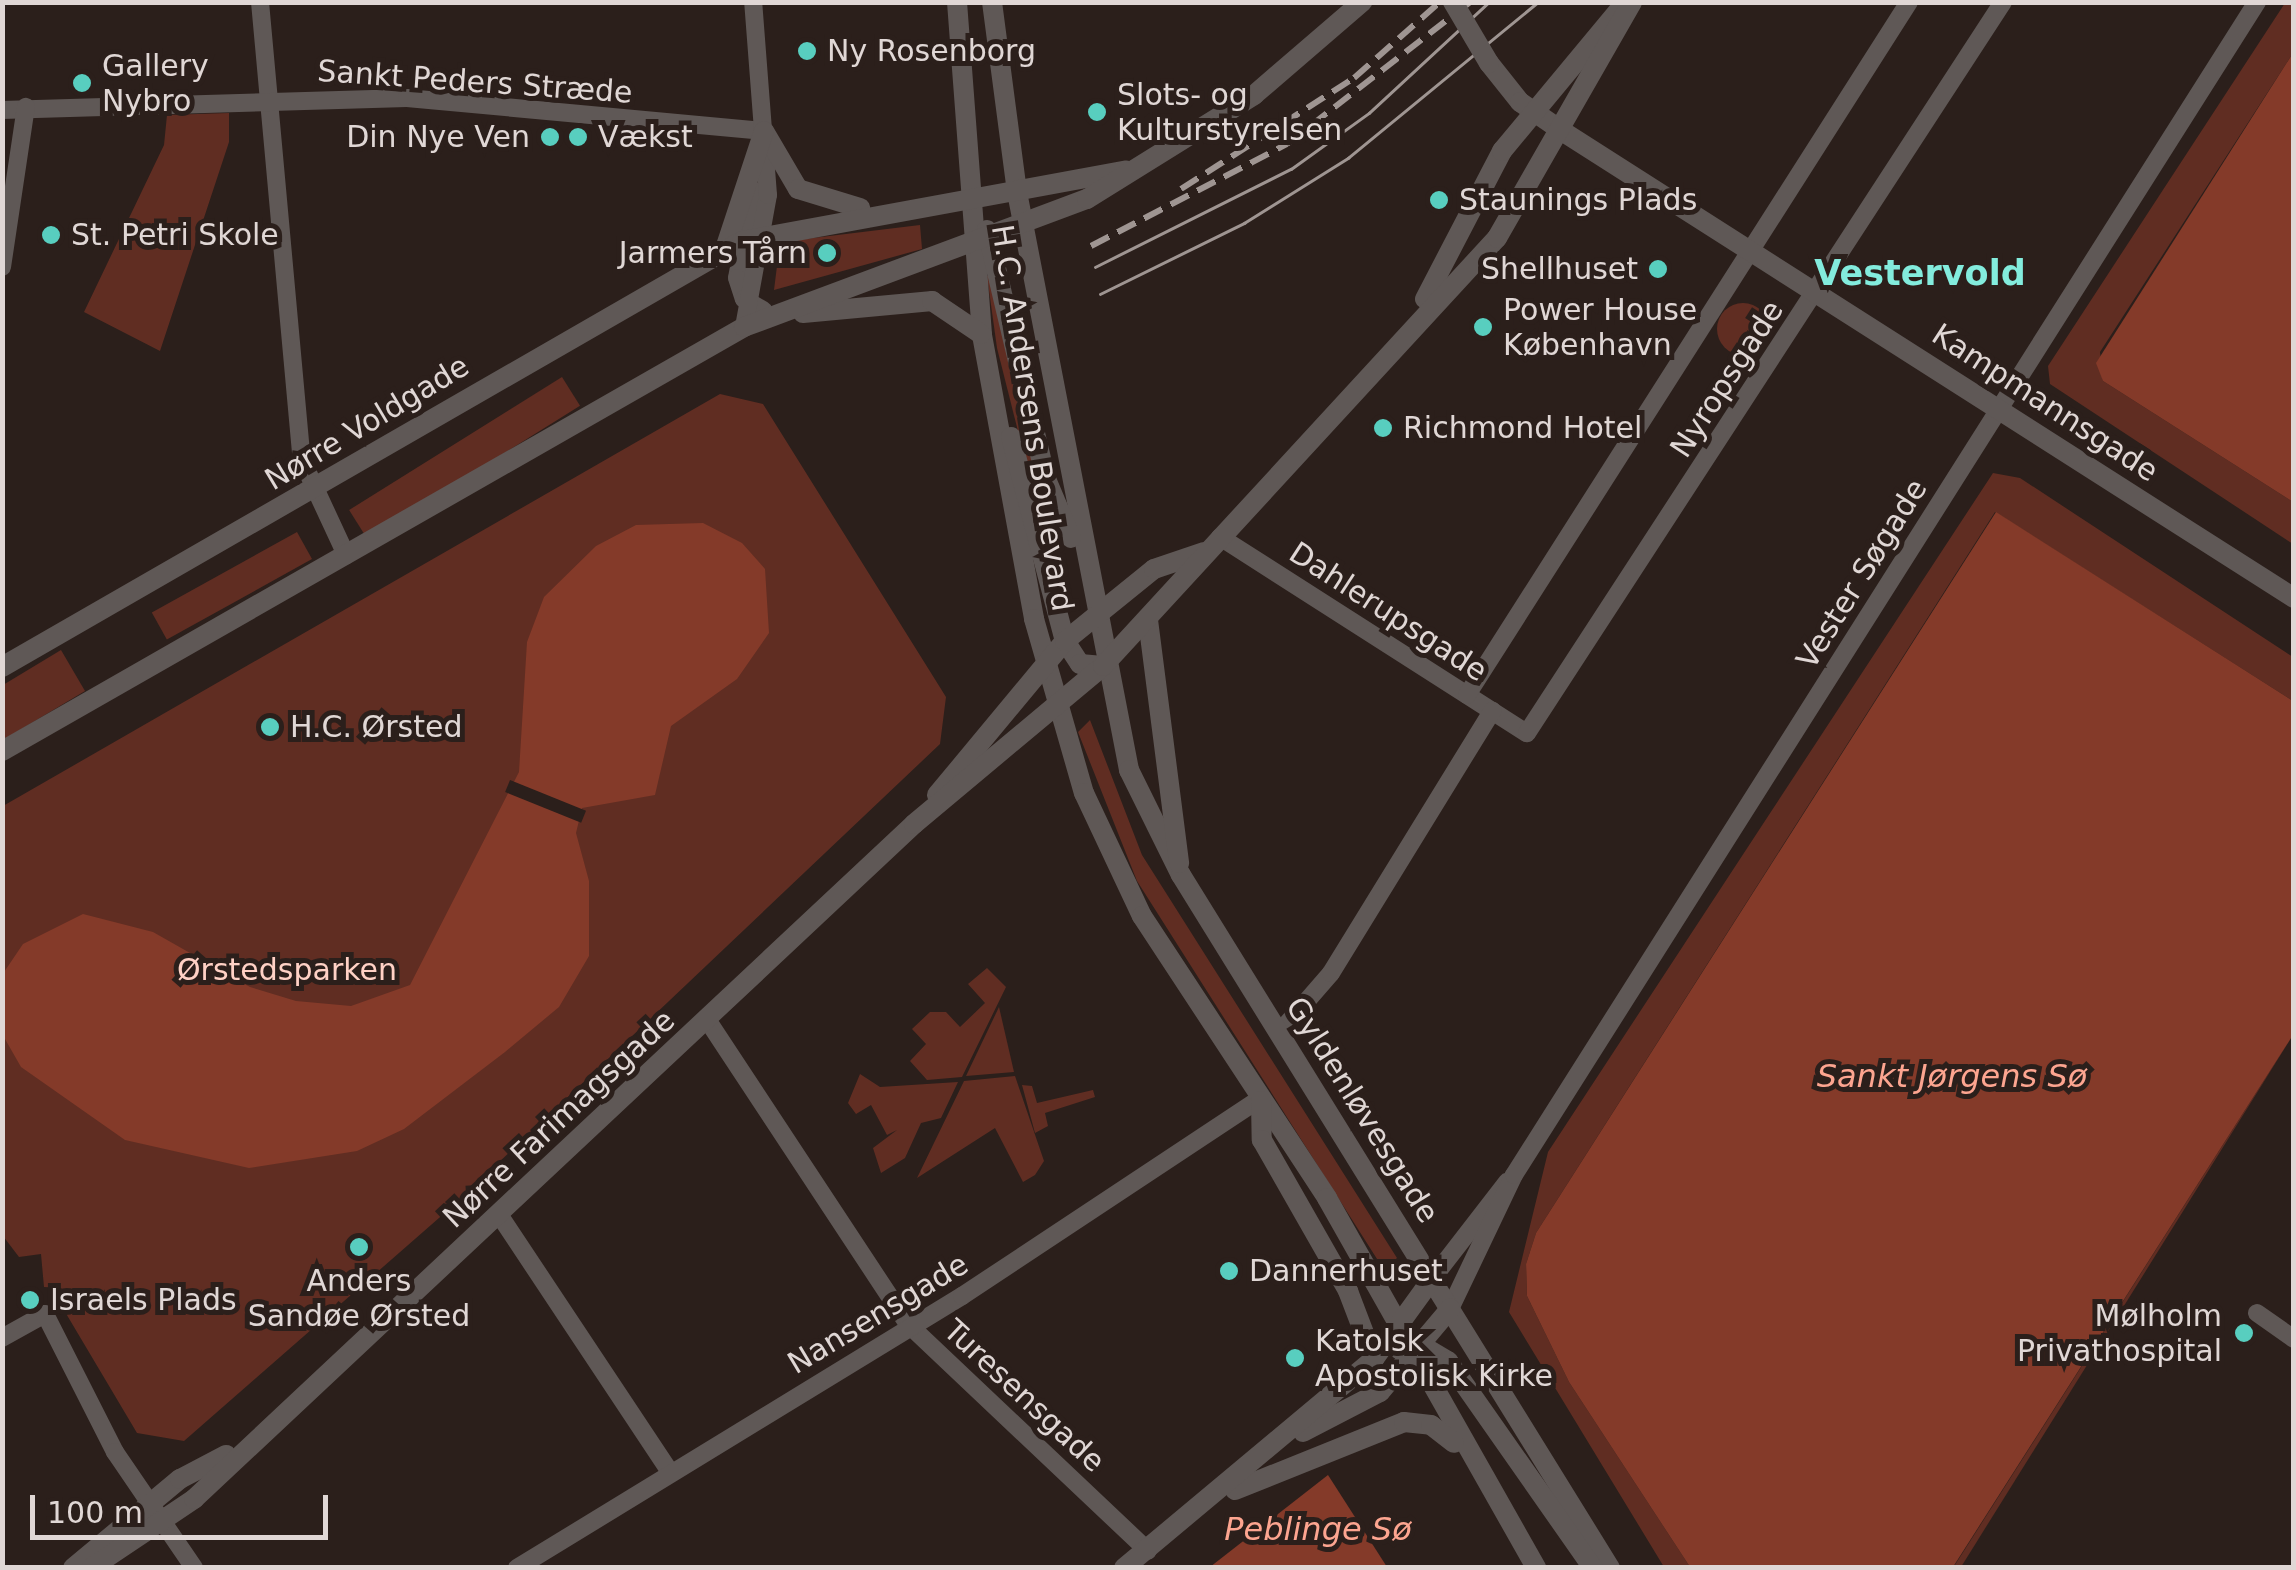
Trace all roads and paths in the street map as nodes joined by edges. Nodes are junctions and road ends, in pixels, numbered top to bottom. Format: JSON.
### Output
{"nodes":[{"id":1,"x":260,"y":2,"type":"edge"},
{"id":2,"x":753,"y":2,"type":"edge"},
{"id":3,"x":958,"y":2,"type":"edge"},
{"id":4,"x":992,"y":2,"type":"edge"},
{"id":5,"x":1362,"y":2,"type":"edge"},
{"id":6,"x":1452,"y":2,"type":"edge"},
{"id":7,"x":1630,"y":2,"type":"edge"},
{"id":8,"x":1909,"y":2,"type":"edge"},
{"id":9,"x":2003,"y":2,"type":"edge"},
{"id":10,"x":2257,"y":2,"type":"edge"},
{"id":11,"x":267,"y":98,"type":"junction"},
{"id":12,"x":26,"y":108,"type":"junction"},
{"id":13,"x":2,"y":110,"type":"edge"},
{"id":14,"x":1530,"y":110,"type":"junction"},
{"id":15,"x":764,"y":130,"type":"junction"},
{"id":16,"x":1562,"y":131,"type":"junction"},
{"id":17,"x":1134,"y":169,"type":"junction"},
{"id":18,"x":1017,"y":192,"type":"junction"},
{"id":19,"x":968,"y":208,"type":"junction"},
{"id":20,"x":902,"y":213,"type":"junction"},
{"id":21,"x":1024,"y":227,"type":"junction"},
{"id":22,"x":764,"y":234,"type":"junction"},
{"id":23,"x":990,"y":234,"type":"junction"},
{"id":24,"x":970,"y":246,"type":"junction"},
{"id":25,"x":733,"y":247,"type":"junction"},
{"id":26,"x":1749,"y":250,"type":"junction"},
{"id":27,"x":2,"y":268,"type":"edge"},
{"id":28,"x":1817,"y":293,"type":"junction"},
{"id":29,"x":786,"y":314,"type":"junction"},
{"id":30,"x":1417,"y":314,"type":"junction"},
{"id":31,"x":752,"y":318,"type":"junction"},
{"id":32,"x":982,"y":334,"type":"junction"},
{"id":33,"x":990,"y":380,"type":"junction"},
{"id":34,"x":1999,"y":409,"type":"junction"},
{"id":35,"x":309,"y":491,"type":"junction"},
{"id":36,"x":1212,"y":544,"type":"junction"},
{"id":37,"x":346,"y":555,"type":"junction"},
{"id":38,"x":1086,"y":575,"type":"junction"},
{"id":39,"x":2294,"y":598,"type":"edge"},
{"id":40,"x":1094,"y":617,"type":"junction"},
{"id":41,"x":1148,"y":619,"type":"junction"},
{"id":42,"x":1064,"y":641,"type":"junction"},
{"id":43,"x":1045,"y":663,"type":"junction"},
{"id":44,"x":1103,"y":666,"type":"junction"},
{"id":45,"x":2,"y":667,"type":"edge"},
{"id":46,"x":1467,"y":695,"type":"junction"},
{"id":47,"x":1057,"y":708,"type":"junction"},
{"id":48,"x":1492,"y":711,"type":"junction"},
{"id":49,"x":1527,"y":733,"type":"joint"},
{"id":50,"x":2,"y":751,"type":"edge"},
{"id":51,"x":914,"y":824,"type":"junction"},
{"id":52,"x":1180,"y":875,"type":"junction"},
{"id":53,"x":708,"y":1021,"type":"junction"},
{"id":54,"x":1279,"y":1033,"type":"junction"},
{"id":55,"x":1261,"y":1098,"type":"junction"},
{"id":56,"x":1514,"y":1175,"type":"junction"},
{"id":57,"x":500,"y":1216,"type":"junction"},
{"id":58,"x":1432,"y":1279,"type":"junction"},
{"id":59,"x":1450,"y":1309,"type":"junction"},
{"id":60,"x":2257,"y":1313,"type":"dead end"},
{"id":61,"x":908,"y":1324,"type":"junction"},
{"id":62,"x":2,"y":1338,"type":"edge"},
{"id":63,"x":2294,"y":1339,"type":"edge"},
{"id":64,"x":1413,"y":1345,"type":"junction"},
{"id":65,"x":1374,"y":1359,"type":"junction"},
{"id":66,"x":1288,"y":1439,"type":"junction"},
{"id":67,"x":237,"y":1449,"type":"junction"},
{"id":68,"x":1472,"y":1463,"type":"junction"},
{"id":69,"x":670,"y":1472,"type":"junction"},
{"id":70,"x":1218,"y":1496,"type":"junction"},
{"id":71,"x":150,"y":1501,"type":"junction"},
{"id":72,"x":164,"y":1522,"type":"junction"},
{"id":73,"x":1148,"y":1551,"type":"junction"},
{"id":74,"x":73,"y":1568,"type":"edge"},
{"id":75,"x":92,"y":1568,"type":"edge"},
{"id":76,"x":194,"y":1568,"type":"edge"},
{"id":77,"x":518,"y":1568,"type":"edge"},
{"id":78,"x":1124,"y":1568,"type":"edge"},
{"id":79,"x":1536,"y":1568,"type":"edge"},
{"id":80,"x":1593,"y":1568,"type":"edge"},
{"id":81,"x":1610,"y":1568,"type":"edge"}],
"edges":[{"from":1,"to":11,"type":"street"},
{"from":2,"to":15,"type":"street"},
{"from":3,"to":19,"type":"street","name":"H.C. Andersens Boulevard"},
{"from":4,"to":18,"type":"street","name":"H.C. Andersens Boulevard"},
{"from":5,"to":17,"type":"street"},
{"from":6,"to":14,"type":"street","name":"Kampmannsgade","bridge":true},
{"from":7,"to":14,"type":"street"},
{"from":7,"to":16,"type":"street"},
{"from":8,"to":26,"type":"street","name":"Nyropsgade"},
{"from":9,"to":28,"type":"street","name":"Nyropsgade"},
{"from":10,"to":34,"type":"street","name":"Vester Søgade"},
{"from":11,"to":12,"type":"street","name":"Sankt Peders Stræde"},
{"from":11,"to":15,"type":"street","name":"Sankt Peders Stræde"},
{"from":11,"to":35,"type":"street"},
{"from":12,"to":13,"type":"street","name":"Sankt Peders Stræde"},
{"from":12,"to":27,"type":"street"},
{"from":14,"to":16,"type":"street","name":"Kampmannsgade"},
{"from":14,"to":30,"type":"street"},
{"from":15,"to":20,"type":"street"},
{"from":15,"to":22,"type":"street"},
{"from":15,"to":25,"type":"street"},
{"from":16,"to":26,"type":"street","name":"Kampmannsgade"},
{"from":16,"to":30,"type":"street"},
{"from":17,"to":18,"type":"street","name":"Nørre Voldgade"},
{"from":17,"to":21,"type":"street"},
{"from":18,"to":19,"type":"street","name":"Nørre Voldgade"},
{"from":18,"to":21,"type":"street","name":"H.C. Andersens Boulevard"},
{"from":18,"to":23,"type":"street"},
{"from":19,"to":20,"type":"street","name":"Nørre Voldgade"},
{"from":19,"to":23,"type":"street"},
{"from":19,"to":24,"type":"street","name":"H.C. Andersens Boulevard"},
{"from":20,"to":22,"type":"street","name":"Nørre Voldgade"},
{"from":21,"to":23,"type":"street"},
{"from":21,"to":38,"type":"street","name":"H.C. Andersens Boulevard"},
{"from":22,"to":25,"type":"street","name":"Nørre Voldgade"},
{"from":22,"to":31,"type":"street"},
{"from":23,"to":24,"type":"street"},
{"from":23,"to":38,"type":"street"},
{"from":24,"to":29,"type":"street"},
{"from":24,"to":32,"type":"street","name":"H.C. Andersens Boulevard"},
{"from":25,"to":31,"type":"street"},
{"from":25,"to":35,"type":"street","name":"Nørre Voldgade"},
{"from":26,"to":28,"type":"street","name":"Kampmannsgade"},
{"from":26,"to":46,"type":"street","name":"Nyropsgade"},
{"from":28,"to":34,"type":"street","name":"Kampmannsgade"},
{"from":28,"to":49,"type":"street","name":"Nyropsgade"},
{"from":29,"to":31,"type":"street"},
{"from":29,"to":32,"type":"street"},
{"from":30,"to":36,"type":"street","name":"Nørre Farimagsgade"},
{"from":31,"to":37,"type":"street"},
{"from":32,"to":33,"type":"street","name":"H.C. Andersens Boulevard"},
{"from":33,"to":42,"type":"street"},
{"from":33,"to":43,"type":"street","name":"H.C. Andersens Boulevard"},
{"from":34,"to":39,"type":"street","name":"Kampmannsgade"},
{"from":34,"to":56,"type":"street","name":"Vester Søgade"},
{"from":35,"to":37,"type":"street"},
{"from":35,"to":45,"type":"street","name":"Nørre Voldgade"},
{"from":36,"to":40,"type":"street","name":"Nørre Farimagsgade"},
{"from":36,"to":41,"type":"street","name":"Nørre Farimagsgade"},
{"from":36,"to":46,"type":"street","name":"Dahlerupsgade"},
{"from":37,"to":50,"type":"street"},
{"from":38,"to":40,"type":"street","name":"H.C. Andersens Boulevard"},
{"from":40,"to":42,"type":"street","name":"Nørre Farimagsgade"},
{"from":40,"to":44,"type":"street","name":"H.C. Andersens Boulevard"},
{"from":41,"to":44,"type":"street","name":"Nørre Farimagsgade"},
{"from":41,"to":52,"type":"street"},
{"from":42,"to":43,"type":"street","name":"Nørre Farimagsgade"},
{"from":42,"to":44,"type":"street"},
{"from":43,"to":47,"type":"street","name":"H.C. Andersens Boulevard"},
{"from":43,"to":51,"type":"street","name":"Nørre Farimagsgade"},
{"from":44,"to":47,"type":"street","name":"Nørre Farimagsgade"},
{"from":44,"to":52,"type":"street","name":"Gyldenløvesgade"},
{"from":46,"to":48,"type":"street","name":"Dahlerupsgade"},
{"from":47,"to":51,"type":"street","name":"Nørre Farimagsgade"},
{"from":47,"to":55,"type":"street"},
{"from":48,"to":49,"type":"street","name":"Dahlerupsgade"},
{"from":48,"to":54,"type":"street"},
{"from":51,"to":53,"type":"street","name":"Nørre Farimagsgade"},
{"from":52,"to":54,"type":"street","name":"Gyldenløvesgade"},
{"from":53,"to":57,"type":"street","name":"Nørre Farimagsgade"},
{"from":53,"to":61,"type":"street","name":"Turesensgade"},
{"from":54,"to":58,"type":"street","name":"Gyldenløvesgade"},
{"from":55,"to":61,"type":"street","name":"Nansensgade"},
{"from":55,"to":64,"type":"street"},
{"from":55,"to":65,"type":"street"},
{"from":56,"to":58,"type":"street","name":"Vester Søgade"},
{"from":56,"to":59,"type":"street","name":"Vester Søgade"},
{"from":57,"to":67,"type":"street","name":"Nørre Farimagsgade"},
{"from":57,"to":69,"type":"street"},
{"from":58,"to":59,"type":"street","name":"Gyldenløvesgade"},
{"from":58,"to":64,"type":"street"},
{"from":59,"to":64,"type":"street"},
{"from":59,"to":81,"type":"street","name":"Gyldenløvesgade"},
{"from":60,"to":63,"type":"street"},
{"from":61,"to":69,"type":"street","name":"Nansensgade"},
{"from":61,"to":73,"type":"street","name":"Turesensgade"},
{"from":62,"to":71,"type":"street"},
{"from":64,"to":65,"type":"street"},
{"from":64,"to":66,"type":"street"},
{"from":64,"to":68,"type":"street"},
{"from":64,"to":80,"type":"street"},
{"from":65,"to":66,"type":"street"},
{"from":66,"to":70,"type":"street"},
{"from":67,"to":71,"type":"street","name":"Nørre Farimagsgade"},
{"from":67,"to":72,"type":"street","name":"Nørre Farimagsgade"},
{"from":68,"to":70,"type":"street"},
{"from":68,"to":79,"type":"street"},
{"from":69,"to":77,"type":"street","name":"Nansensgade"},
{"from":70,"to":73,"type":"street"},
{"from":71,"to":72,"type":"street"},
{"from":71,"to":74,"type":"street","name":"Nørre Farimagsgade"},
{"from":72,"to":75,"type":"street","name":"Nørre Farimagsgade"},
{"from":72,"to":76,"type":"street"},
{"from":73,"to":78,"type":"street"}]}
